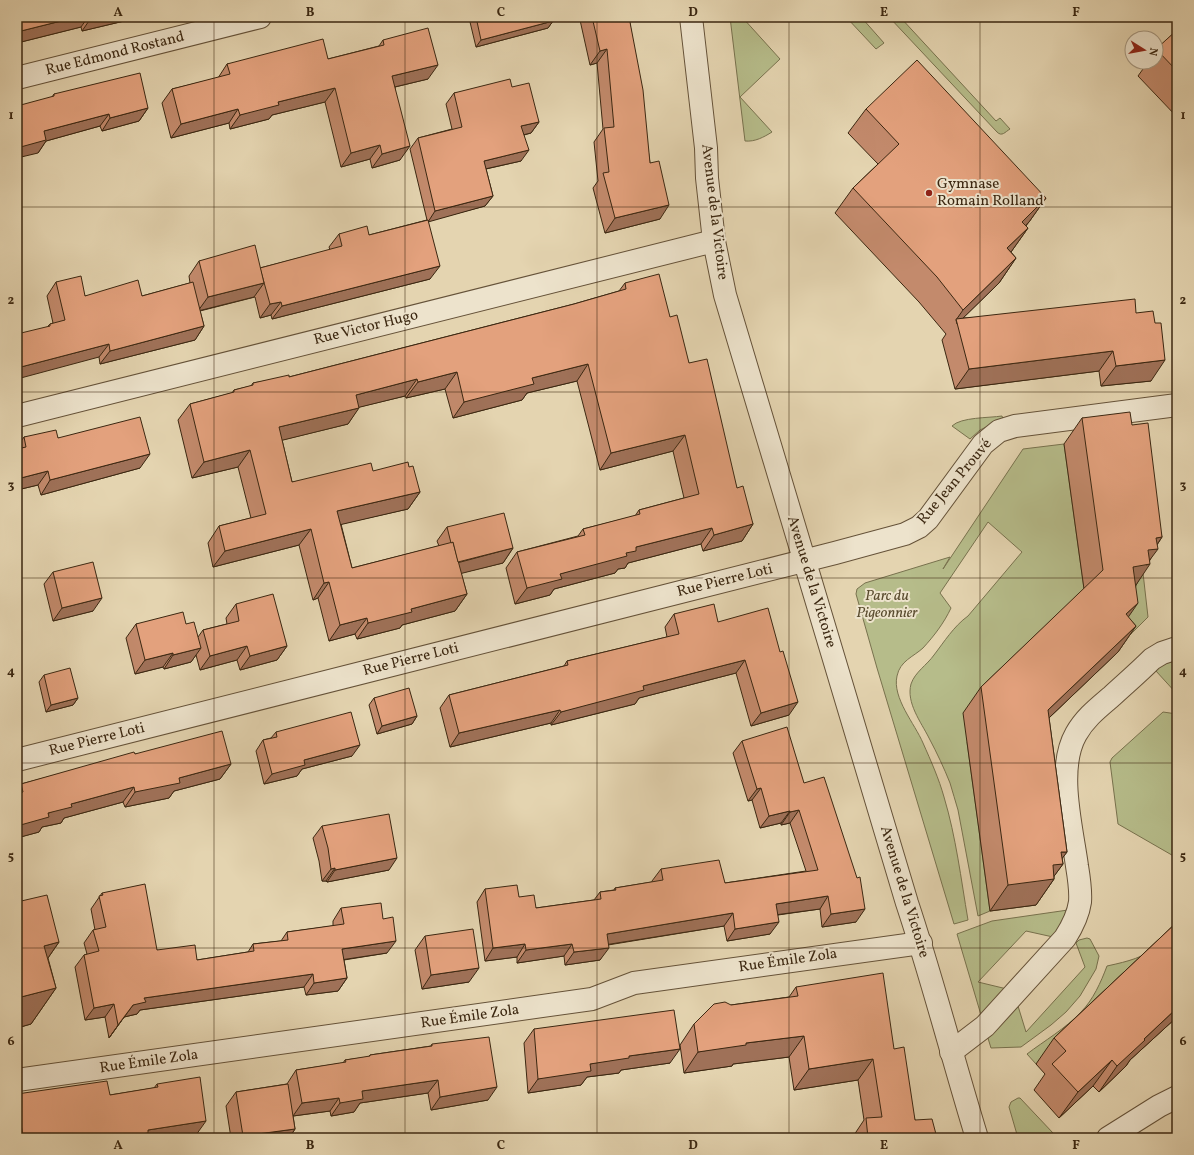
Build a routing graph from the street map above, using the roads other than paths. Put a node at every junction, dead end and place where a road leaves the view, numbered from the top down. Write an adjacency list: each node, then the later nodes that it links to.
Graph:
1 (260, 17): 3 (street, Rue Edmond Rostand)
2 (691, 17): 4 (street, Avenue de la Victoire)
3 (17, 78)
4 (714, 241): 6 (street, Rue Victor Hugo); 7 (street, Avenue de la Victoire)
5 (1177, 405): 7 (street, Rue Jean Prouvé)
6 (17, 416)
7 (805, 560): 9 (street, Rue Pierre Loti); 10 (street, Avenue de la Victoire)
8 (1177, 648): 11 (street)
9 (17, 760)
10 (921, 943): 11 (street, Avenue de la Victoire); 12 (street, Rue Émile Zola)
11 (951, 1052): 14 (street, Avenue de la Victoire)
12 (17, 1080)
13 (1177, 1097): 15 (street)
14 (977, 1138)
15 (1108, 1138)

